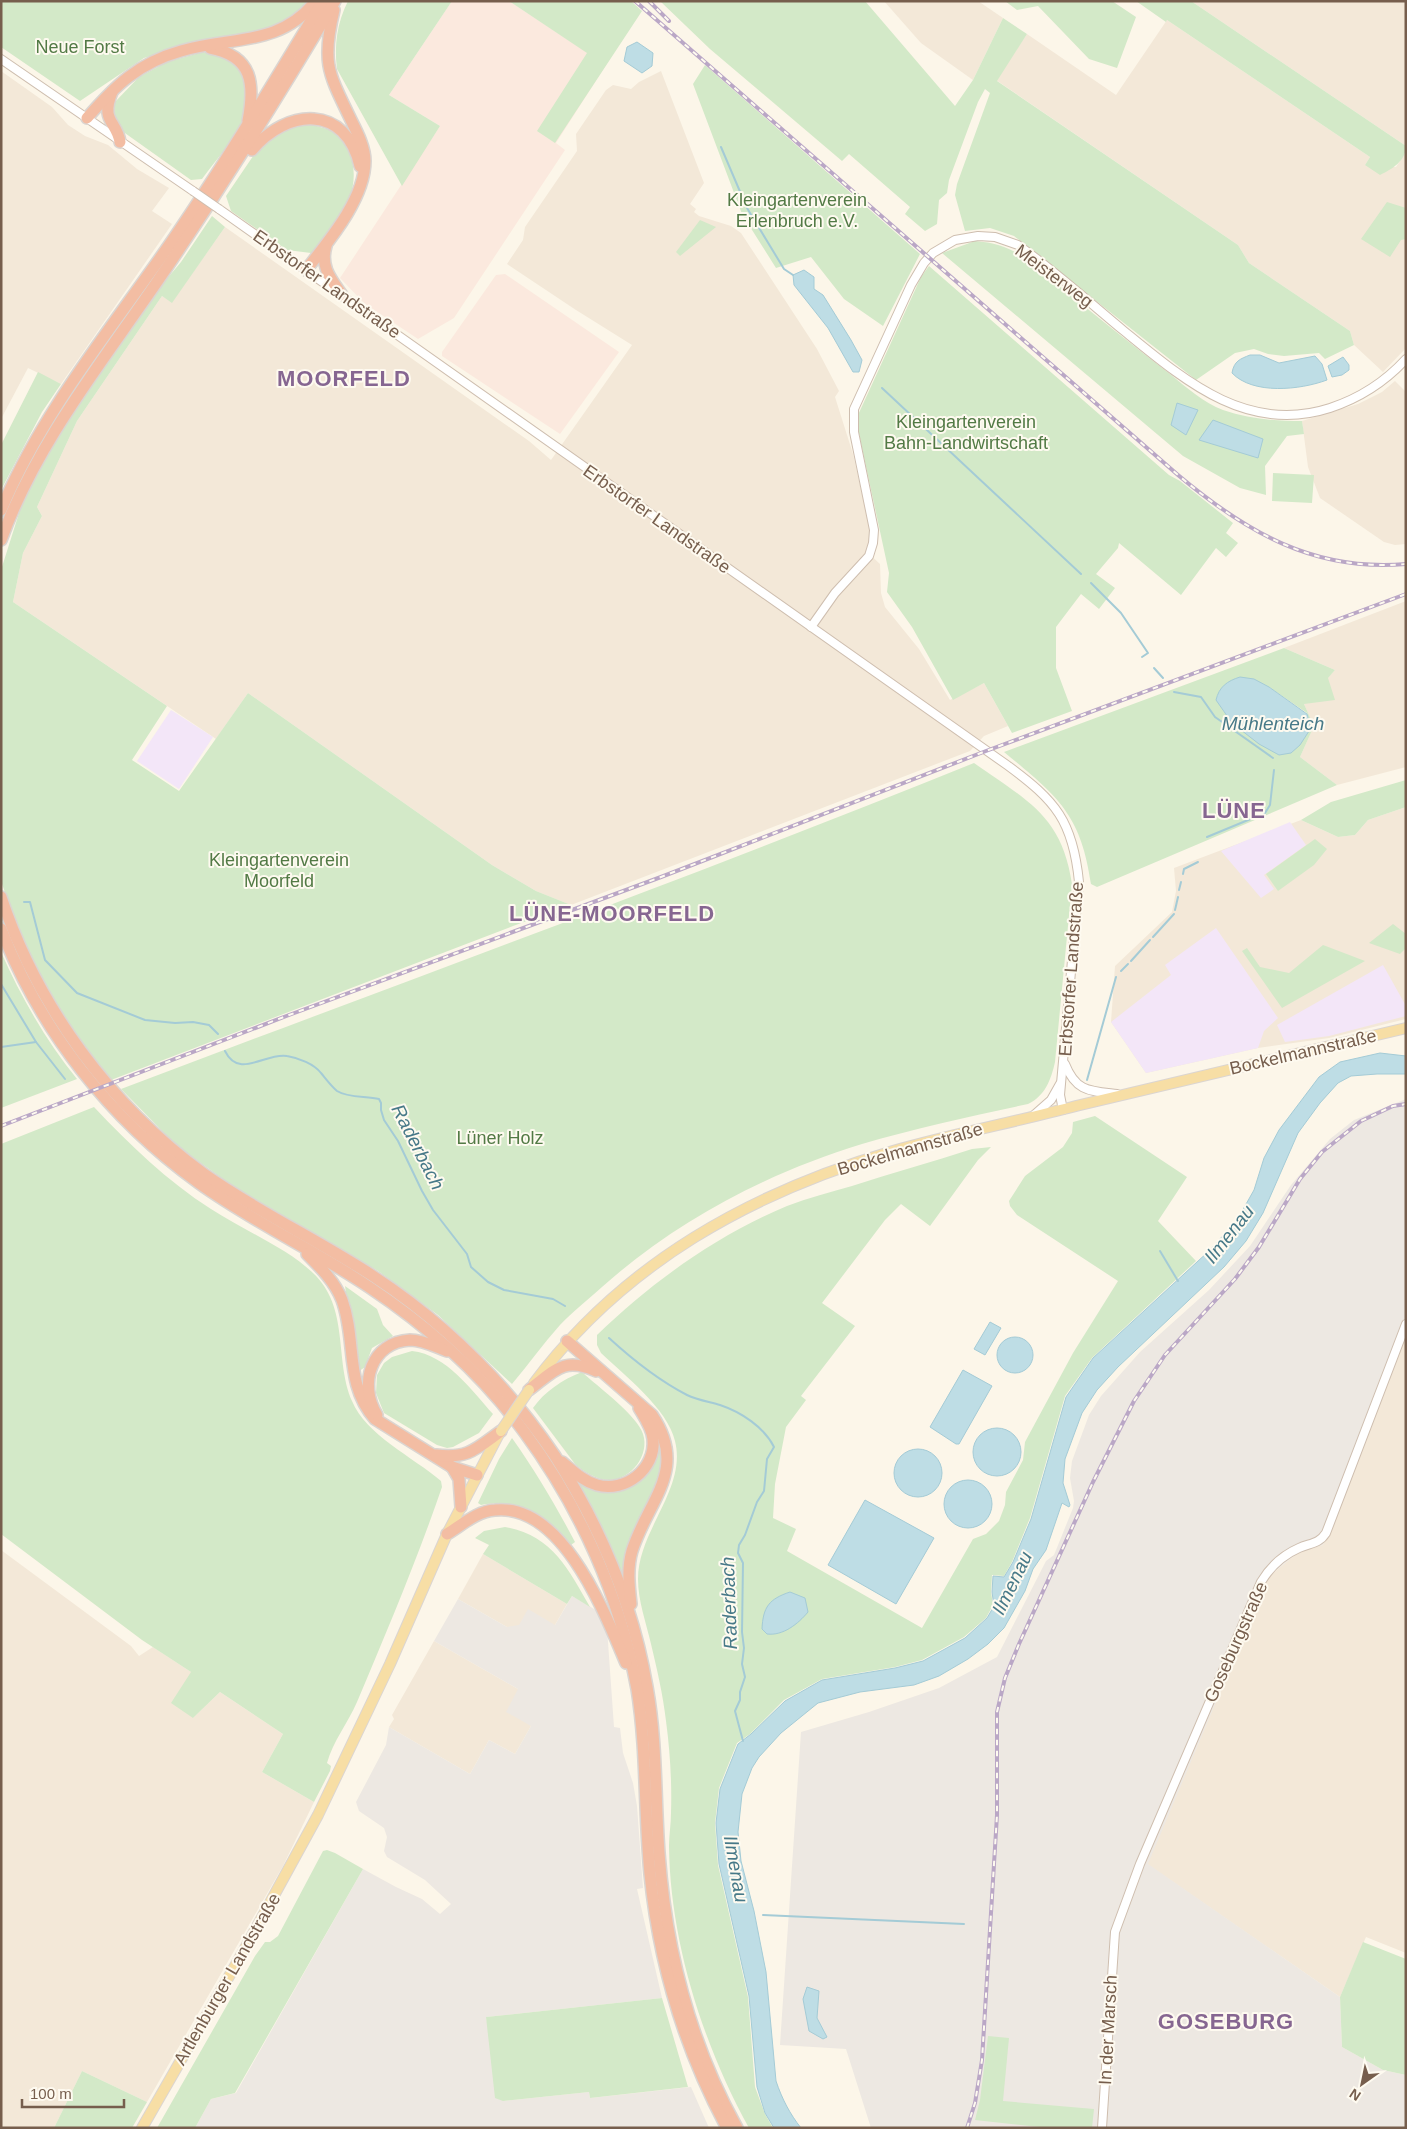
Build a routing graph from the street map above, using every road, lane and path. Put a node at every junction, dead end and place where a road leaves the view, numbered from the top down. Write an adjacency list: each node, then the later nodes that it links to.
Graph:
1 (316, 1): 4 (highway)
2 (323, 1): 8 (highway)
3 (336, 1): 10 (highway); 11 (highway)
4 (201, 46): 6 (highway); 8 (highway)
5 (1, 59): 7 (street, Erbstorfer Landstraße)
6 (114, 88): 7 (highway); 9 (highway)
7 (87, 118): 9 (street, Erbstorfer Landstraße)
8 (248, 126): 16 (highway)
9 (120, 142): 13 (street, Erbstorfer Landstraße, bridge)
10 (234, 168): 11 (highway); 17 (highway)
11 (362, 174): 12 (highway)
12 (327, 242): 13 (highway); 14 (highway)
13 (306, 270): 14 (street, Erbstorfer Landstraße)
14 (342, 295): 18 (street, Erbstorfer Landstraße)
15 (1406, 359): 18 (street, Meisterweg)
16 (1, 510)
17 (1, 540)
18 (811, 627): 22 (street, Erbstorfer Landstraße)
19 (1, 897): 37 (highway)
20 (1, 928): 27 (highway)
21 (1406, 1028): 24 (main road, Bockelmannstraße)
22 (1064, 1062): 23 (street, Erbstorfer Landstraße); 24 (street)
23 (1062, 1080): 25 (street, Erbstorfer Landstraße); 26 (street)
24 (1121, 1095): 25 (main road, Bockelmannstraße)
25 (1063, 1110): 26 (main road, Bockelmannstraße)
26 (1032, 1117): 29 (main road, Bockelmannstraße)
27 (284, 1236): 30 (highway); 34 (highway)
28 (1406, 1324): 44 (street, Goseburgstraße)
29 (567, 1342): 31 (highway); 32 (main road, Bockelmannstraße)
30 (455, 1354): 34 (highway); 43 (highway)
31 (605, 1374): 32 (highway); 33 (highway)
32 (529, 1390): 35 (main road, Bockelmannstraße, bridge)
33 (634, 1400): 37 (highway); 42 (highway)
34 (386, 1426): 36 (highway)
35 (501, 1431): 36 (highway); 39 (main road, Bockelmannstraße)
36 (433, 1455): 38 (highway)
37 (555, 1457): 42 (highway)
38 (452, 1468): 39 (highway); 40 (highway)
39 (477, 1475): 40 (main road, Bockelmannstraße)
40 (461, 1506): 41 (main road, Bockelmannstraße)
41 (447, 1534): 43 (highway); 45 (main road, Artlenburger Landstraße)
42 (632, 1624): 47 (highway)
43 (636, 1689): 46 (highway)
44 (1115, 1932): 48 (street, In der Marsch)
45 (142, 2128)
46 (727, 2128)
47 (737, 2128)
48 (1102, 2128)

